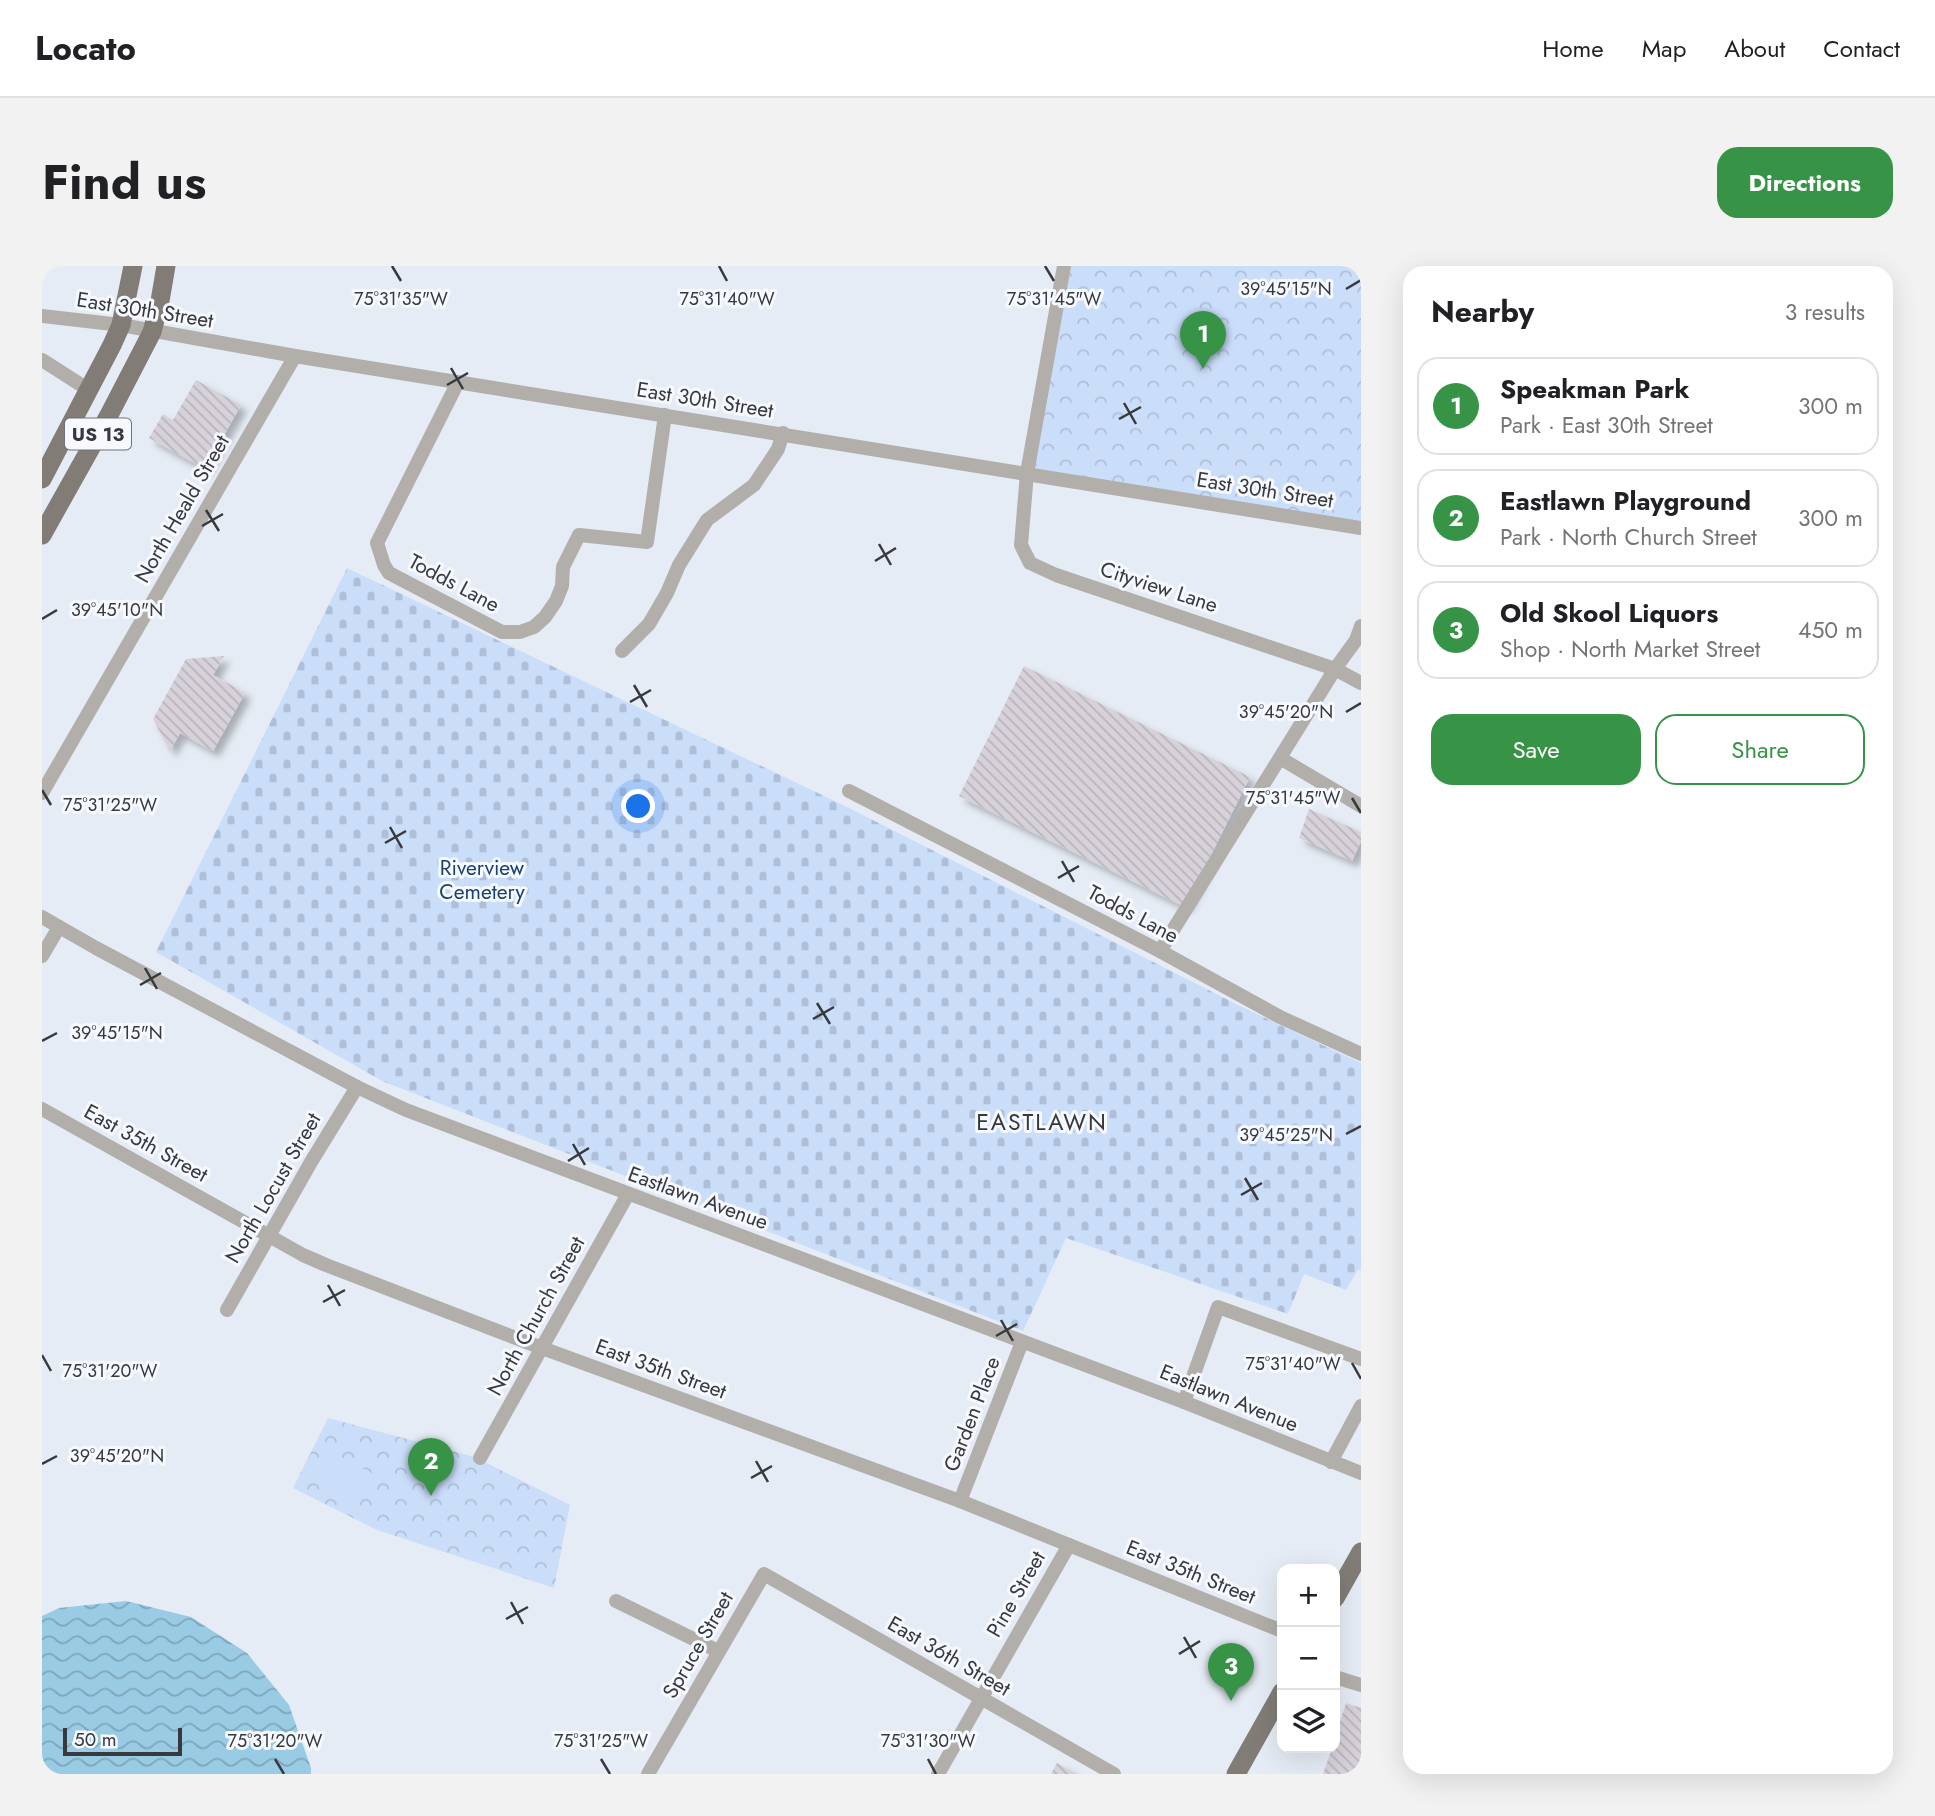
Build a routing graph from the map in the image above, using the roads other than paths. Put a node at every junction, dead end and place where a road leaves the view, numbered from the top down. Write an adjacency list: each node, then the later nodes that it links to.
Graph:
1 (133, 266): 5 (main road, US 13)
2 (166, 266): 6 (main road, US 13)
3 (1064, 266): 13 (street)
4 (42, 316): 5 (street, East 30th Street)
5 (121, 325): 6 (street, East 30th Street); 10 (main road, US 13)
6 (152, 332): 7 (street, East 30th Street); 16 (main road, US 13)
7 (295, 356): 9 (street, East 30th Street); 23 (street, North Heald Street)
8 (42, 360): 10 (street)
9 (458, 382): 11 (street, East 30th Street); 11 (street, Todds Lane)
10 (89, 390): 14 (main road, US 13)
11 (664, 415): 12 (street, East 30th Street)
12 (783, 433): 13 (street, East 30th Street); 18 (street)
13 (1027, 473): 15 (street, East 30th Street); 19 (street, Cityview Lane)
14 (42, 479)
15 (1361, 528)
16 (42, 535)
17 (1361, 626): 19 (street)
18 (622, 650)
19 (1335, 669): 20 (street, Cityview Lane); 21 (street)
20 (1361, 683)
21 (1280, 758): 24 (street); 27 (street)
22 (849, 791): 27 (street, Todds Lane)
23 (42, 793)
24 (1361, 806)
25 (42, 917): 26 (street, Eastlawn Avenue)
26 (59, 927): 28 (street); 30 (street, Eastlawn Avenue)
27 (1160, 951): 29 (street, Todds Lane)
28 (42, 956)
29 (1361, 1054)
30 (357, 1087): 32 (street, Eastlawn Avenue); 33 (street, North Locust Street)
31 (42, 1109): 33 (street, East 35th Street)
32 (628, 1194): 35 (street, Eastlawn Avenue); 36 (street, North Church Street)
33 (270, 1236): 34 (street, North Locust Street); 36 (street, East 35th Street)
34 (227, 1310)
35 (1023, 1342): 38 (street, Eastlawn Avenue); 43 (street, Garden Place)
36 (542, 1348): 40 (street, North Church Street); 43 (street, East 35th Street)
37 (1361, 1359): 38 (street)
38 (1184, 1402): 41 (street, Eastlawn Avenue)
39 (1361, 1406): 41 (street)
40 (480, 1458)
41 (1331, 1462): 42 (street, Eastlawn Avenue)
42 (1361, 1473)
43 (960, 1501): 44 (street, East 35th Street)
44 (1069, 1545): 49 (street, East 35th Street); 53 (street, Pine Street)
45 (1361, 1552): 47 (main road)
46 (764, 1574): 50 (street, Spruce Street); 53 (street, East 36th Street)
47 (1340, 1589)
48 (617, 1601): 50 (street)
49 (1277, 1629)
50 (718, 1651): 55 (street, Spruce Street)
51 (1340, 1679): 52 (street)
52 (1361, 1685)
53 (979, 1698): 56 (street, Pine Street); 57 (street, East 36th Street)
54 (1277, 1701): 58 (main road)
55 (648, 1774)
56 (938, 1774)
57 (1114, 1774)
58 (1236, 1774)

